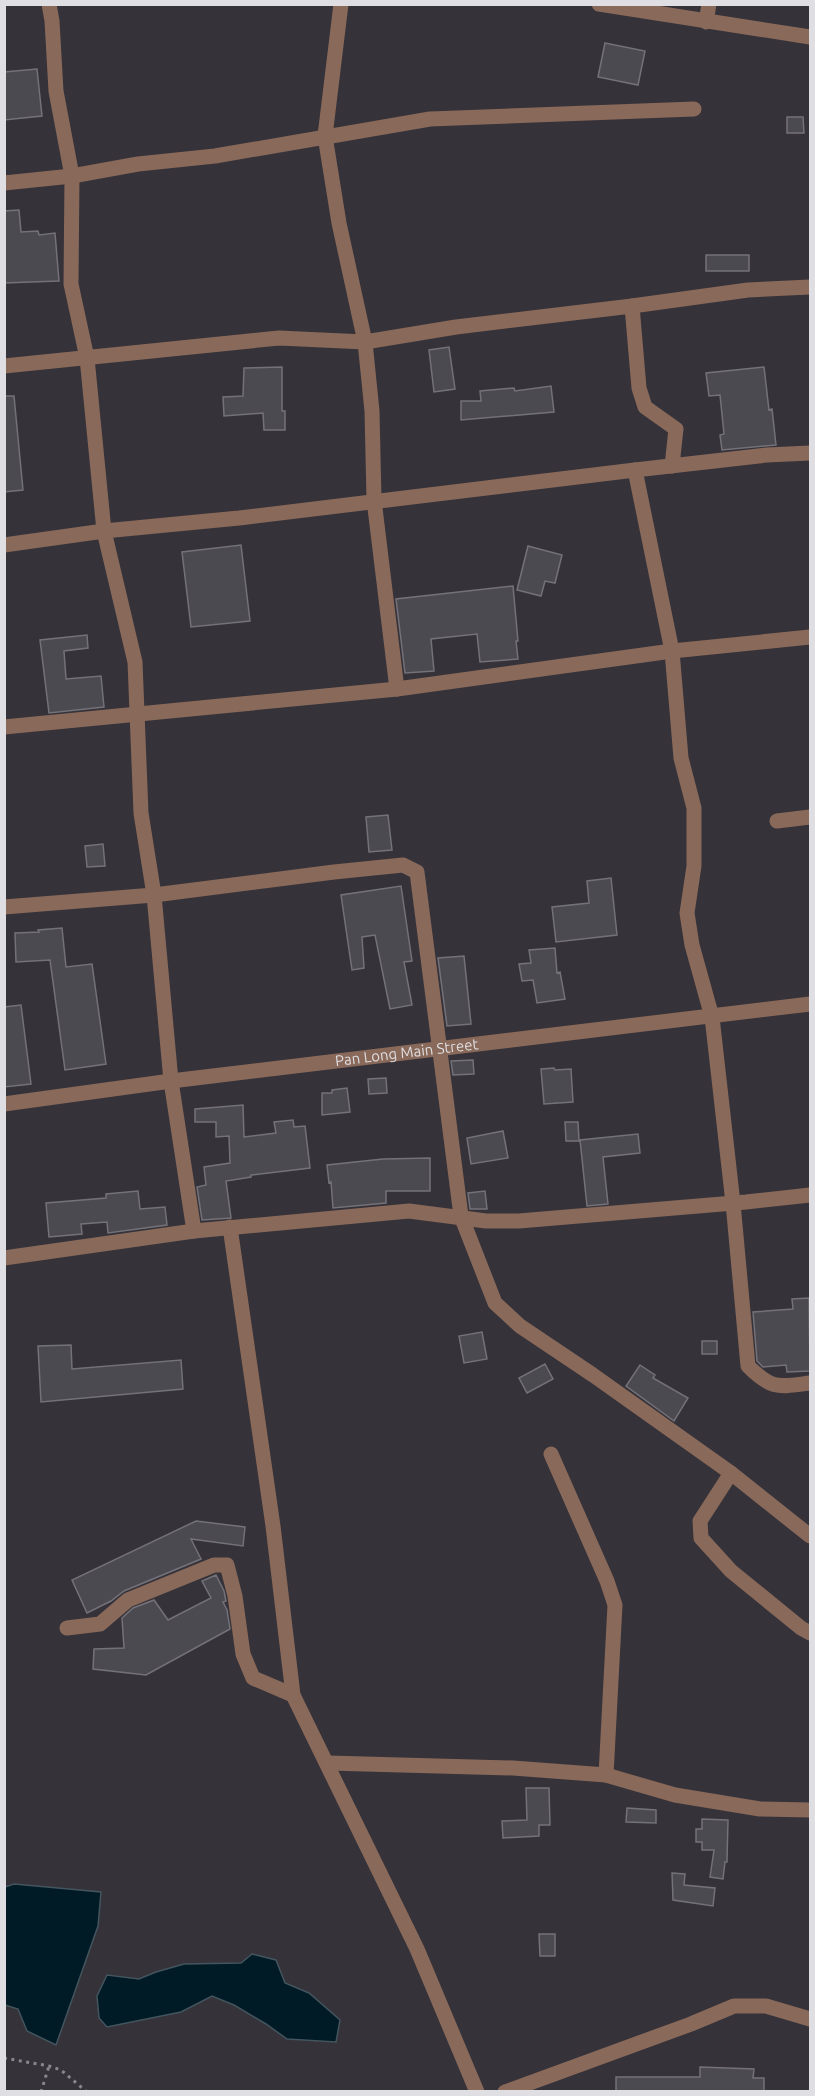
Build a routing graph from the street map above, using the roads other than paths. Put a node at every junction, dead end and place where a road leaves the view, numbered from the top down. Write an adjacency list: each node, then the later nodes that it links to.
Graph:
1 (49, 4): 9 (street)
2 (341, 4): 8 (street)
3 (599, 4): 5 (street)
4 (709, 4): 5 (street)
5 (706, 22): 6 (street)
6 (810, 37)
7 (694, 109): 8 (street)
8 (325, 136): 9 (street); 13 (street)
9 (72, 176): 10 (street); 14 (street)
10 (4, 183)
11 (810, 287): 12 (street)
12 (632, 306): 13 (street); 17 (street)
13 (365, 342): 14 (street); 19 (street)
14 (87, 358): 15 (street); 20 (street)
15 (4, 366)
16 (810, 453): 17 (street)
17 (672, 466): 18 (street)
18 (635, 470): 19 (street); 23 (street)
19 (374, 500): 20 (street); 24 (street)
20 (104, 531): 21 (street); 25 (street)
21 (4, 545)
22 (810, 637): 23 (street)
23 (672, 651): 24 (street); 32 (street)
24 (397, 689): 25 (street)
25 (137, 716): 26 (street); 29 (street)
26 (4, 727)
27 (810, 817): 28 (street)
28 (777, 821)
29 (154, 895): 30 (street); 33 (street); 34 (street)
30 (4, 907)
31 (810, 1004): 32 (street, Pan Long Main Street)
32 (712, 1017): 33 (street, Pan Long Main Street); 37 (street)
33 (440, 1049): 34 (street, Pan Long Main Street); 38 (street)
34 (171, 1081): 35 (street, Pan Long Main Street); 40 (street)
35 (4, 1104)
36 (810, 1195): 37 (street)
37 (733, 1203): 38 (street); 42 (street)
38 (461, 1216): 39 (street); 44 (street)
39 (230, 1227): 40 (street); 48 (street)
40 (194, 1231): 41 (street)
41 (4, 1258)
42 (810, 1383)
43 (551, 1454): 50 (street)
44 (731, 1473): 45 (street); 47 (street)
45 (810, 1536)
46 (67, 1628): 48 (street)
47 (810, 1633)
48 (293, 1695): 49 (street)
49 (328, 1763): 50 (street); 53 (street)
50 (606, 1776): 51 (street)
51 (810, 1810)
52 (810, 2019): 54 (street)
53 (477, 2091)
54 (505, 2091)

